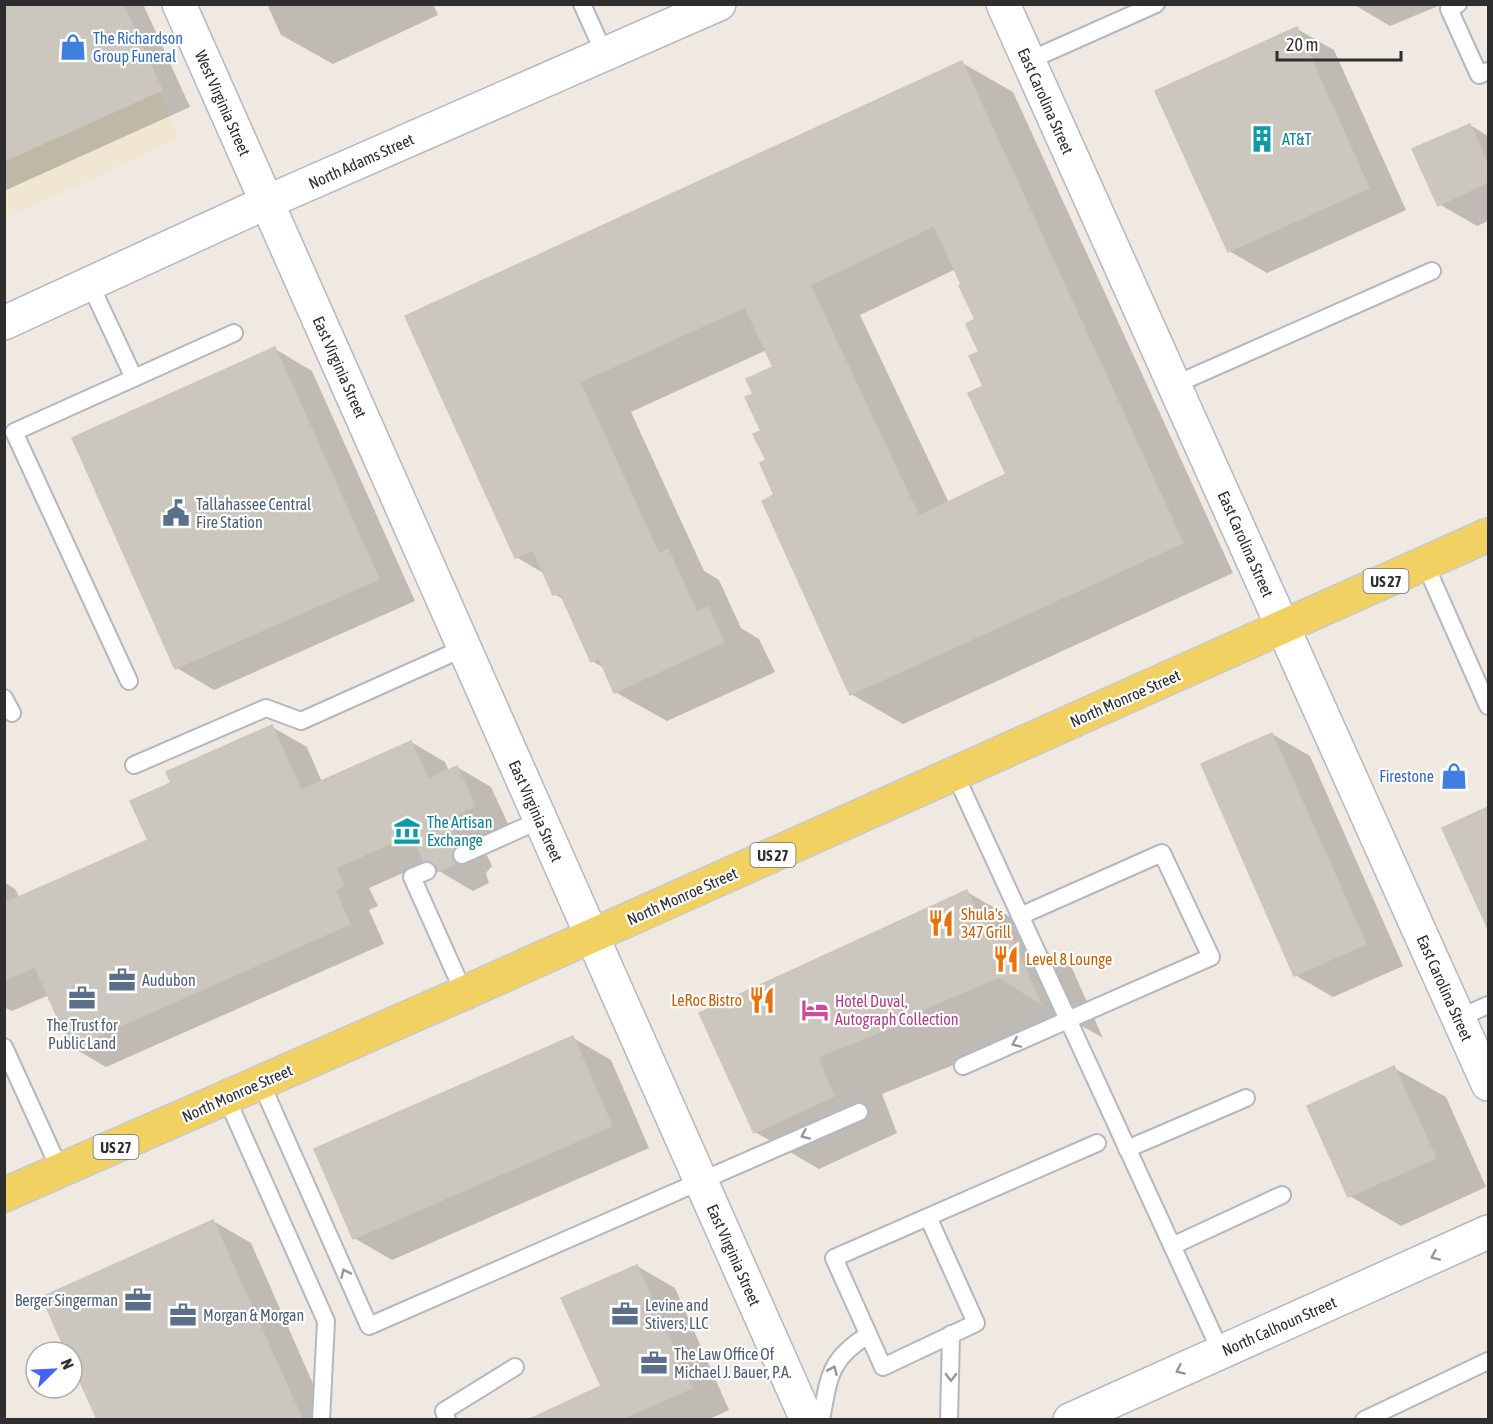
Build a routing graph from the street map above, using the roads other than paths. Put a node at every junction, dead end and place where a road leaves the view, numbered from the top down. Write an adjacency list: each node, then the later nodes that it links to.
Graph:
1 (179, 4): 10 (street, West Virginia Street)
2 (582, 4): 7 (lane)
3 (719, 4): 7 (street, North Adams Street)
4 (1003, 4): 8 (street, East Carolina Street)
5 (1156, 4): 8 (lane)
6 (1458, 4): 9 (lane)
7 (605, 55): 10 (street, North Adams Street)
8 (1028, 61): 16 (street, East Carolina Street)
9 (1488, 71)
10 (267, 202): 12 (street, North Adams Street); 20 (street, East Virginia Street)
11 (1432, 271): 16 (lane)
12 (90, 284): 13 (street, North Adams Street); 15 (lane)
13 (4, 323)
14 (234, 333): 15 (lane)
15 (134, 378): 21 (lane)
16 (1174, 385): 19 (street, East Carolina Street)
17 (1488, 535): 18 (main road, North Monroe Street / US 27)
18 (1425, 564): 19 (main road, North Monroe Street / US 27); 22 (lane)
19 (1283, 628): 24 (main road, North Monroe Street / US 27); 32 (street, East Carolina Street)
20 (464, 648): 23 (lane); 25 (street, East Virginia Street)
21 (129, 681)
22 (1488, 706)
23 (134, 765)
24 (955, 774): 28 (lane); 29 (main road, North Monroe Street / US 27)
25 (540, 820): 26 (lane); 29 (street, East Virginia Street)
26 (462, 855)
27 (427, 871): 30 (lane)
28 (1020, 916): 33 (lane); 33 (lane)
29 (592, 936): 30 (main road, North Monroe Street / US 27); 44 (street, East Virginia Street)
30 (464, 993): 36 (main road, North Monroe Street / US 27)
31 (1488, 1005): 32 (lane)
32 (1459, 1018): 37 (street, East Carolina Street)
33 (1068, 1021): 35 (lane, one-way to 35); 42 (lane)
34 (4, 1047): 43 (lane)
35 (963, 1066)
36 (261, 1083): 38 (main road, North Monroe Street / US 27); 44 (lane, one-way to 36)
37 (1488, 1084)
38 (226, 1097): 43 (main road, North Monroe Street / US 27); 56 (lane)
39 (1246, 1098): 42 (lane)
40 (859, 1112): 44 (lane, one-way to 44)
41 (1097, 1143): 47 (lane)
42 (1127, 1149): 49 (lane)
43 (61, 1172): 45 (main road, North Monroe Street / US 27)
44 (701, 1181): 55 (street, East Virginia Street)
45 (4, 1195)
46 (1282, 1195): 49 (lane)
47 (928, 1217): 50 (lane); 51 (lane)
48 (1488, 1232): 52 (street, North Calhoun Street, one-way to 52)
49 (1172, 1246): 52 (lane)
50 (951, 1334): 51 (lane); 58 (lane, one-way to 58)
51 (868, 1335): 55 (lane, one-way to 51)
52 (1221, 1352): 59 (street, North Calhoun Street, one-way to 59)
53 (1488, 1361): 60 (lane)
54 (514, 1367): 57 (lane)
55 (805, 1418)
56 (321, 1419)
57 (447, 1419)
58 (949, 1419)
59 (1070, 1419)
60 (1364, 1419)

